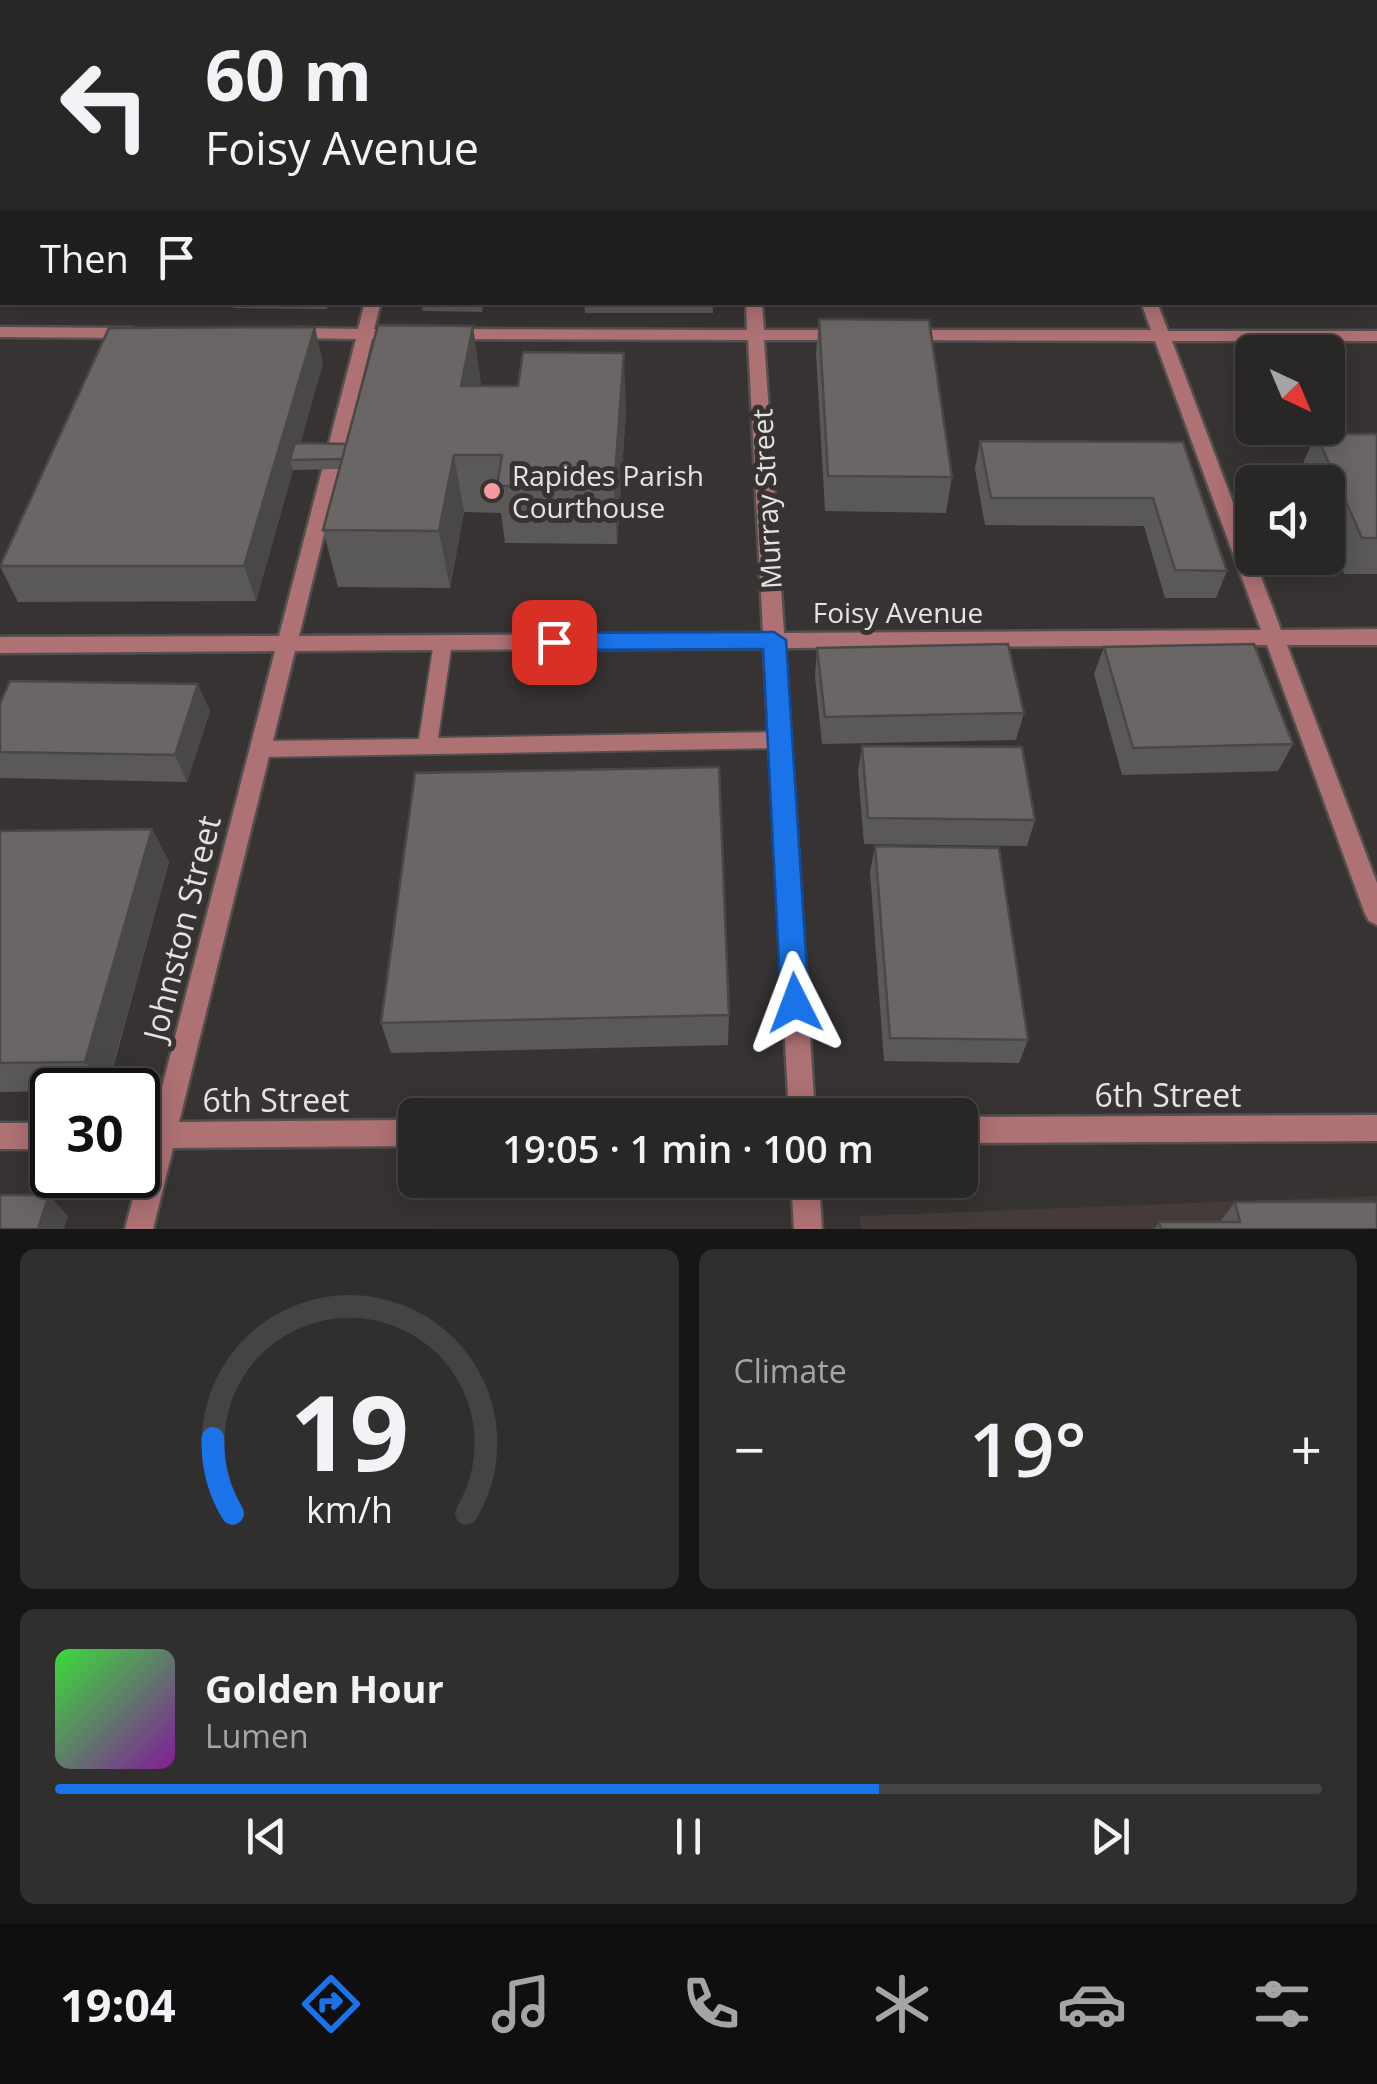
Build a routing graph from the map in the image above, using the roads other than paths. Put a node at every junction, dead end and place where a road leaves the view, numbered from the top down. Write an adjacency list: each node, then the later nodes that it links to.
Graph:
1 (372, 305): 7 (street)
2 (754, 305): 8 (street, Murray Street)
3 (1150, 305): 11 (street)
4 (0, 332): 5 (street)
5 (154, 333)
6 (270, 333): 7 (street)
7 (367, 334): 8 (street); 17 (street, Johnston Street)
8 (756, 334): 9 (street); 15 (street, Murray Street)
9 (872, 335)
10 (891, 335): 11 (street)
11 (1161, 336): 12 (street); 13 (street)
12 (1377, 336)
13 (1274, 637): 14 (street, Foisy Avenue); 15 (street, Foisy Avenue); 22 (street)
14 (1377, 637)
15 (774, 640): 16 (street, Foisy Avenue); 19 (street, Murray Street)
16 (443, 642): 17 (street, Foisy Avenue); 20 (lane)
17 (286, 644): 18 (street, Foisy Avenue); 21 (street, Johnston Street)
18 (0, 645)
19 (780, 740): 20 (lane); 23 (street, Murray Street)
20 (426, 746): 21 (lane)
21 (260, 749): 24 (street, Johnston Street)
22 (1377, 914)
23 (801, 1098)
24 (160, 1100)
25 (1377, 1128): 26 (street, 6th Street)
26 (978, 1130)
27 (398, 1134): 28 (street, 6th Street)
28 (160, 1135)
29 (0, 1136): 30 (street)
30 (30, 1136)
31 (143, 1198): 33 (street, Johnston Street)
32 (806, 1198): 34 (street)
33 (139, 1229)
34 (808, 1229)

